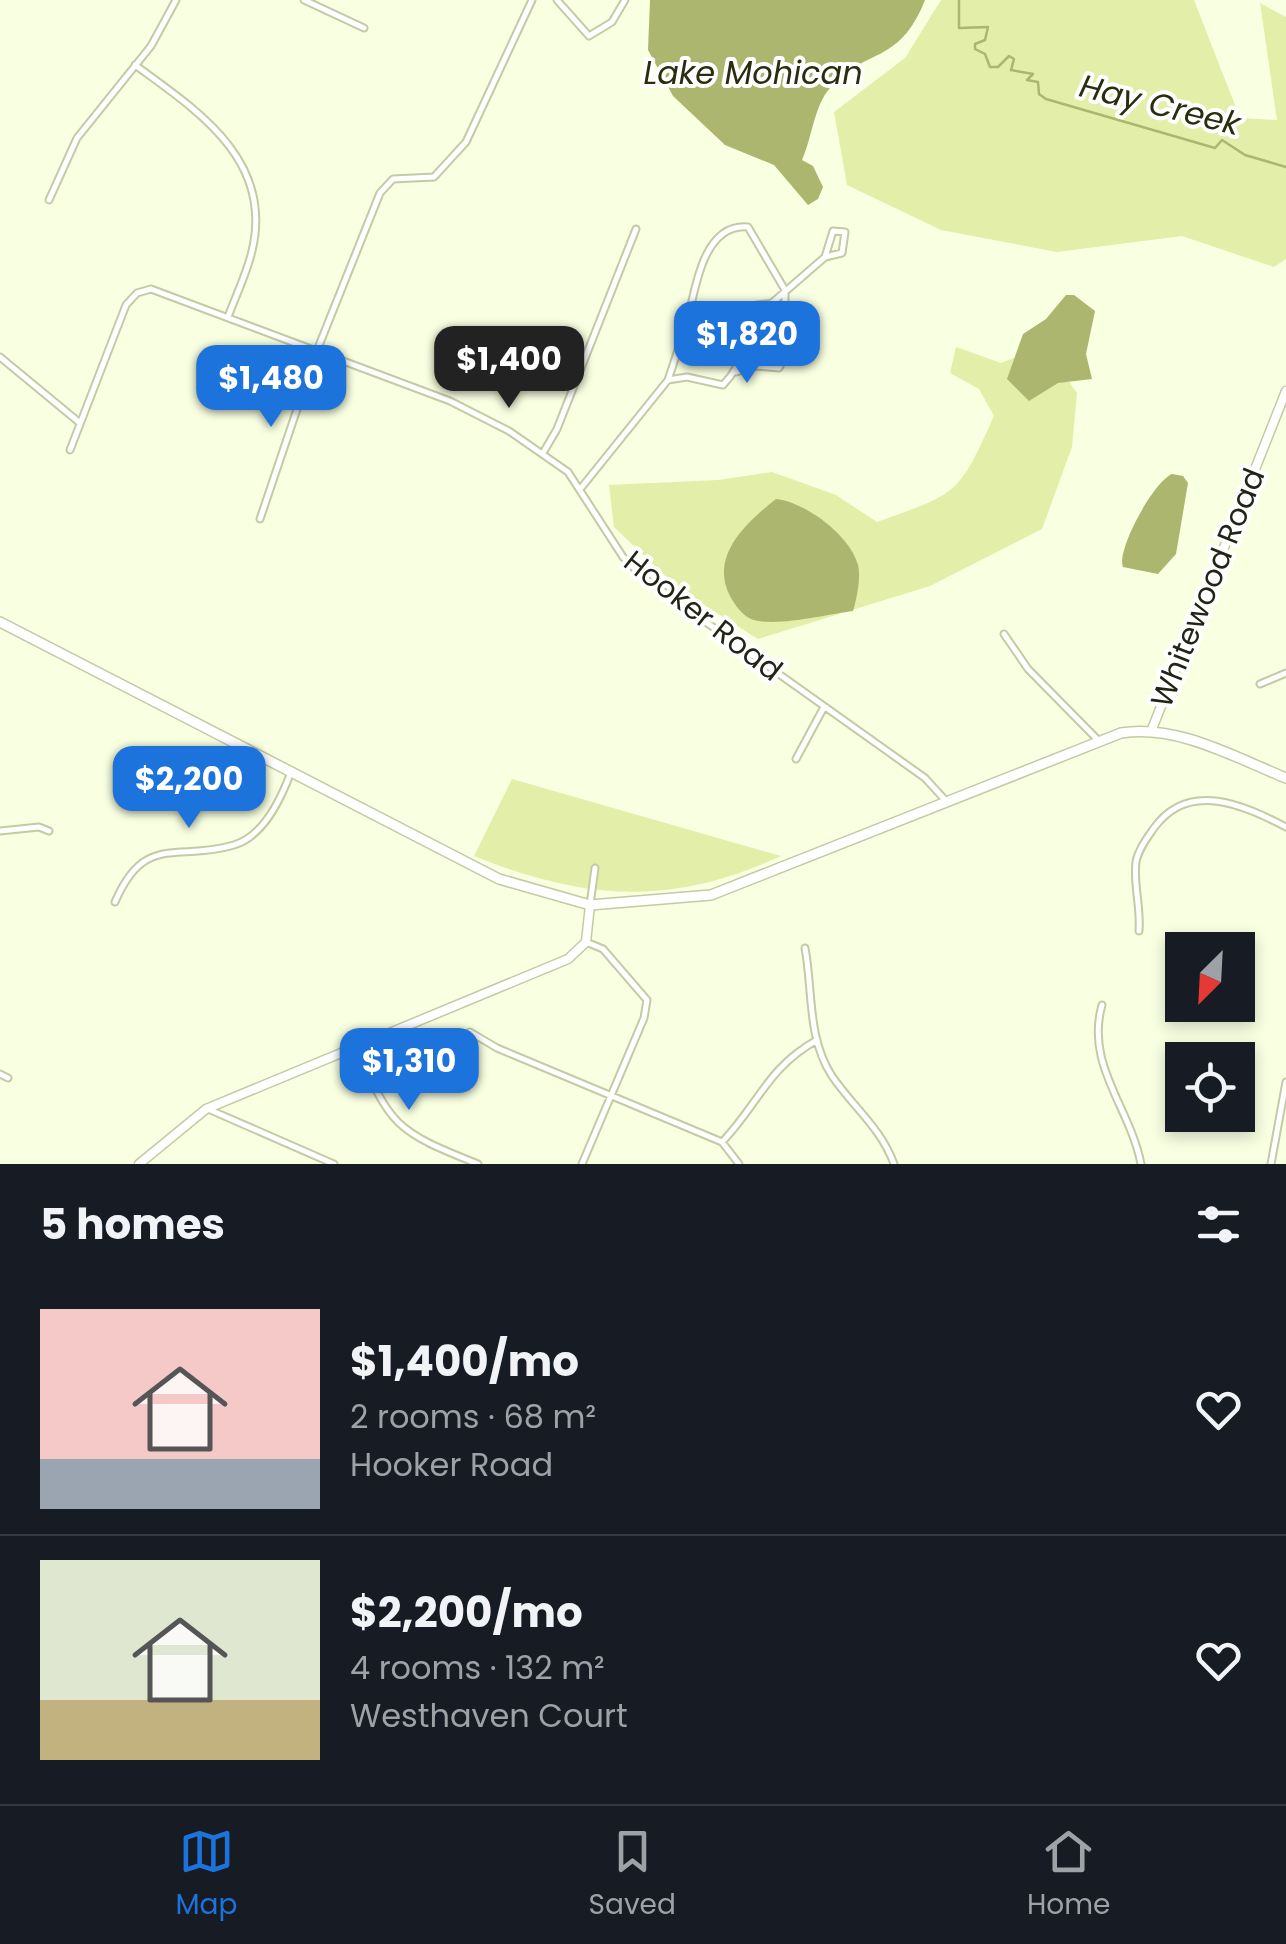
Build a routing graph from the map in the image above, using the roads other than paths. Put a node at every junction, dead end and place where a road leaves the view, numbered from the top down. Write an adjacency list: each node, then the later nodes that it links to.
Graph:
1 (176, 0): 7 (street)
2 (304, 0): 6 (street)
3 (532, 0): 15 (street)
4 (557, 0): 5 (street)
5 (624, 0)
6 (364, 28)
7 (135, 66): 8 (street); 13 (street)
8 (49, 200)
9 (636, 229): 22 (street)
10 (825, 258): 10 (street); 11 (street)
11 (785, 290): 12 (street); 14 (street); 17 (street)
12 (772, 303): 14 (street); 17 (street)
13 (228, 317): 15 (street, Hooker Road); 20 (street, Hooker Road)
14 (688, 320): 18 (street)
15 (316, 353): 22 (street, Hooker Road); 24 (street)
16 (0, 357): 20 (street)
17 (736, 372): 18 (street)
18 (668, 380): 23 (street)
19 (1286, 392): 30 (main road, Whitewood Road)
20 (80, 424): 21 (street, Hooker Road)
21 (70, 450)
22 (542, 453): 23 (street, Hooker Road)
23 (580, 488): 29 (street, Hooker Road)
24 (260, 518)
25 (1, 626): 33 (main road)
26 (1004, 634): 31 (street)
27 (1286, 674): 28 (street)
28 (1260, 684)
29 (824, 708): 32 (street); 35 (street, Hooker Road)
30 (1152, 729): 31 (main road); 34 (main road)
31 (1097, 739): 35 (main road)
32 (796, 758)
33 (291, 772): 40 (street); 41 (main road)
34 (1286, 778)
35 (946, 801): 41 (main road)
36 (1286, 828): 42 (street)
37 (48, 831): 38 (street)
38 (0, 832)
39 (595, 868): 41 (street)
40 (115, 902)
41 (590, 905): 43 (main road)
42 (1138, 931)
43 (586, 942): 48 (main road); 52 (street)
44 (805, 948): 47 (street)
45 (1102, 1004): 63 (street)
46 (470, 1032): 52 (street)
47 (817, 1040): 54 (street); 62 (street)
48 (356, 1045): 53 (main road); 59 (street)
49 (0, 1074): 50 (street)
50 (8, 1078)
51 (1286, 1082): 64 (street)
52 (612, 1096): 54 (street); 60 (street)
53 (206, 1108): 55 (street); 56 (main road)
54 (722, 1142): 61 (street)
55 (320, 1158): 57 (street); 58 (street)
56 (139, 1164)
57 (314, 1164)
58 (334, 1164)
59 (478, 1164)
60 (582, 1164)
61 (739, 1164)
62 (894, 1164)
63 (1140, 1164)
64 (1271, 1164)

